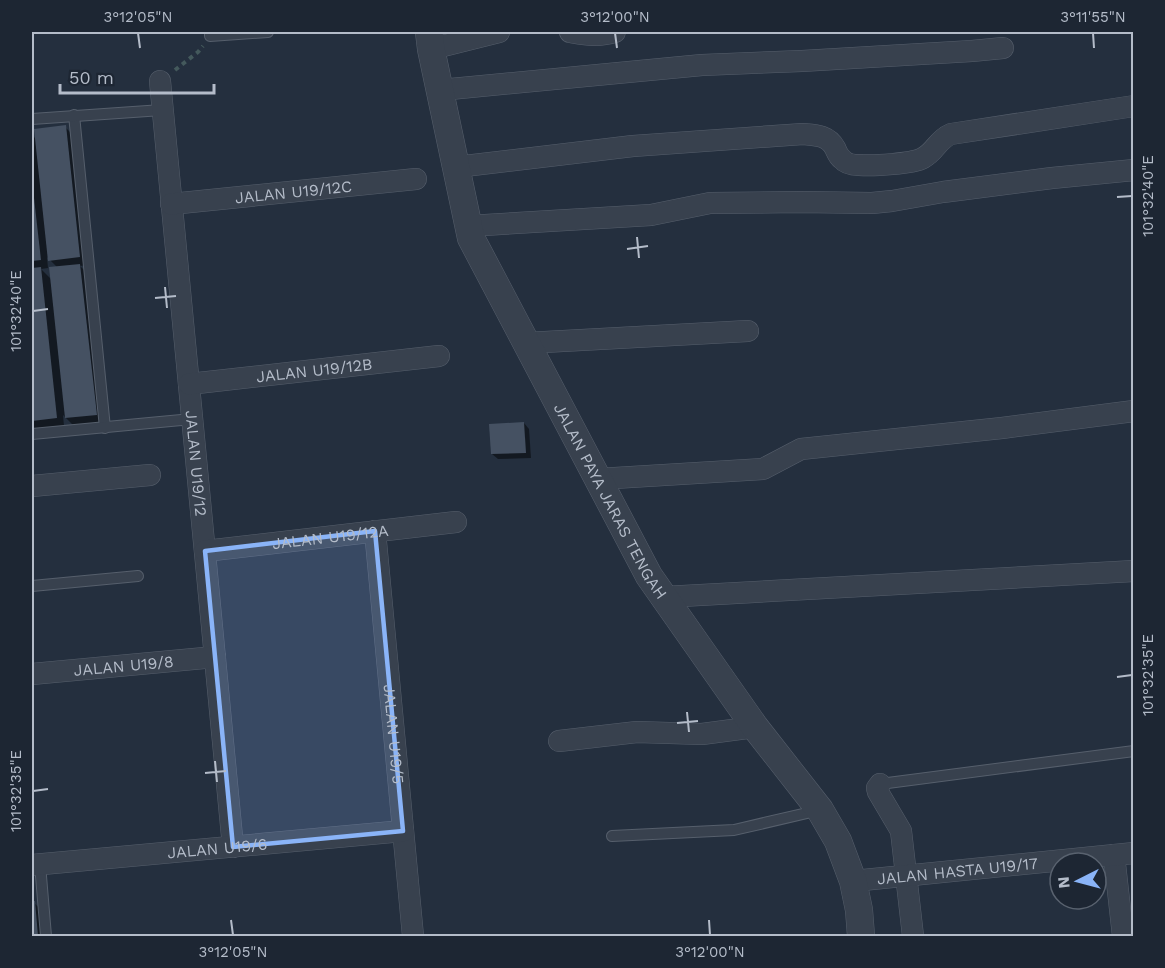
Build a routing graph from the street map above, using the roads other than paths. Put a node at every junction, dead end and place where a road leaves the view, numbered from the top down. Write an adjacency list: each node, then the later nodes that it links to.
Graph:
1 (268, 32): 5 (lane)
2 (499, 32): 6 (street)
3 (570, 32): 4 (street)
4 (615, 32)
5 (210, 34)
6 (430, 40): 9 (street, JALAN PAYA JARAS TENGAH)
7 (1003, 48): 9 (street)
8 (160, 81): 11 (street, JALAN U19/12)
9 (440, 90): 14 (street, JALAN PAYA JARAS TENGAH)
10 (1134, 106): 14 (street)
11 (162, 110): 12 (lane); 17 (street, JALAN U19/12)
12 (74, 115): 13 (lane); 25 (lane)
13 (32, 119)
14 (456, 167): 18 (street, JALAN PAYA JARAS TENGAH)
15 (1134, 170): 18 (street)
16 (416, 179): 17 (street, JALAN U19/12C)
17 (171, 204): 22 (street, JALAN U19/12)
18 (468, 226): 20 (street, JALAN PAYA JARAS TENGAH)
19 (748, 331): 20 (street)
20 (526, 343): 28 (street, JALAN PAYA JARAS TENGAH)
21 (439, 356): 22 (street, JALAN U19/12B)
22 (189, 384): 24 (street, JALAN U19/12)
23 (1134, 411): 28 (street)
24 (192, 419): 25 (lane); 32 (street, JALAN U19/12)
25 (105, 428): 26 (lane)
26 (32, 434)
27 (150, 475): 29 (street)
28 (598, 478): 36 (street, JALAN PAYA JARAS TENGAH)
29 (32, 486)
30 (456, 522): 31 (street, JALAN U19/12A)
31 (375, 531): 32 (street, JALAN U19/12A); 44 (street, JALAN U19/5)
32 (205, 551): 37 (street, JALAN U19/12)
33 (1134, 571): 36 (street)
34 (138, 576): 35 (lane)
35 (32, 586)
36 (664, 597): 39 (street, JALAN PAYA JARAS TENGAH)
37 (215, 657): 38 (street, JALAN U19/8); 46 (street, JALAN U19/12)
38 (32, 675)
39 (755, 727): 40 (street); 43 (street, JALAN PAYA JARAS TENGAH)
40 (559, 741)
41 (1134, 751): 42 (lane)
42 (880, 784): 49 (street)
43 (820, 810): 45 (lane); 50 (street, JALAN PAYA JARAS TENGAH)
44 (403, 831): 46 (street, JALAN U19/6); 52 (street, JALAN U19/5)
45 (612, 836)
46 (233, 847): 48 (street, JALAN U19/6)
47 (1124, 854): 49 (street, JALAN HASTA U19/17); 55 (street)
48 (36, 864): 51 (lane)
49 (907, 876): 50 (street, JALAN HASTA U19/17); 54 (street)
50 (853, 881): 53 (street, JALAN PAYA JARAS TENGAH)
51 (46, 936)
52 (413, 936)
53 (861, 936)
54 (913, 936)
55 (1123, 936)

